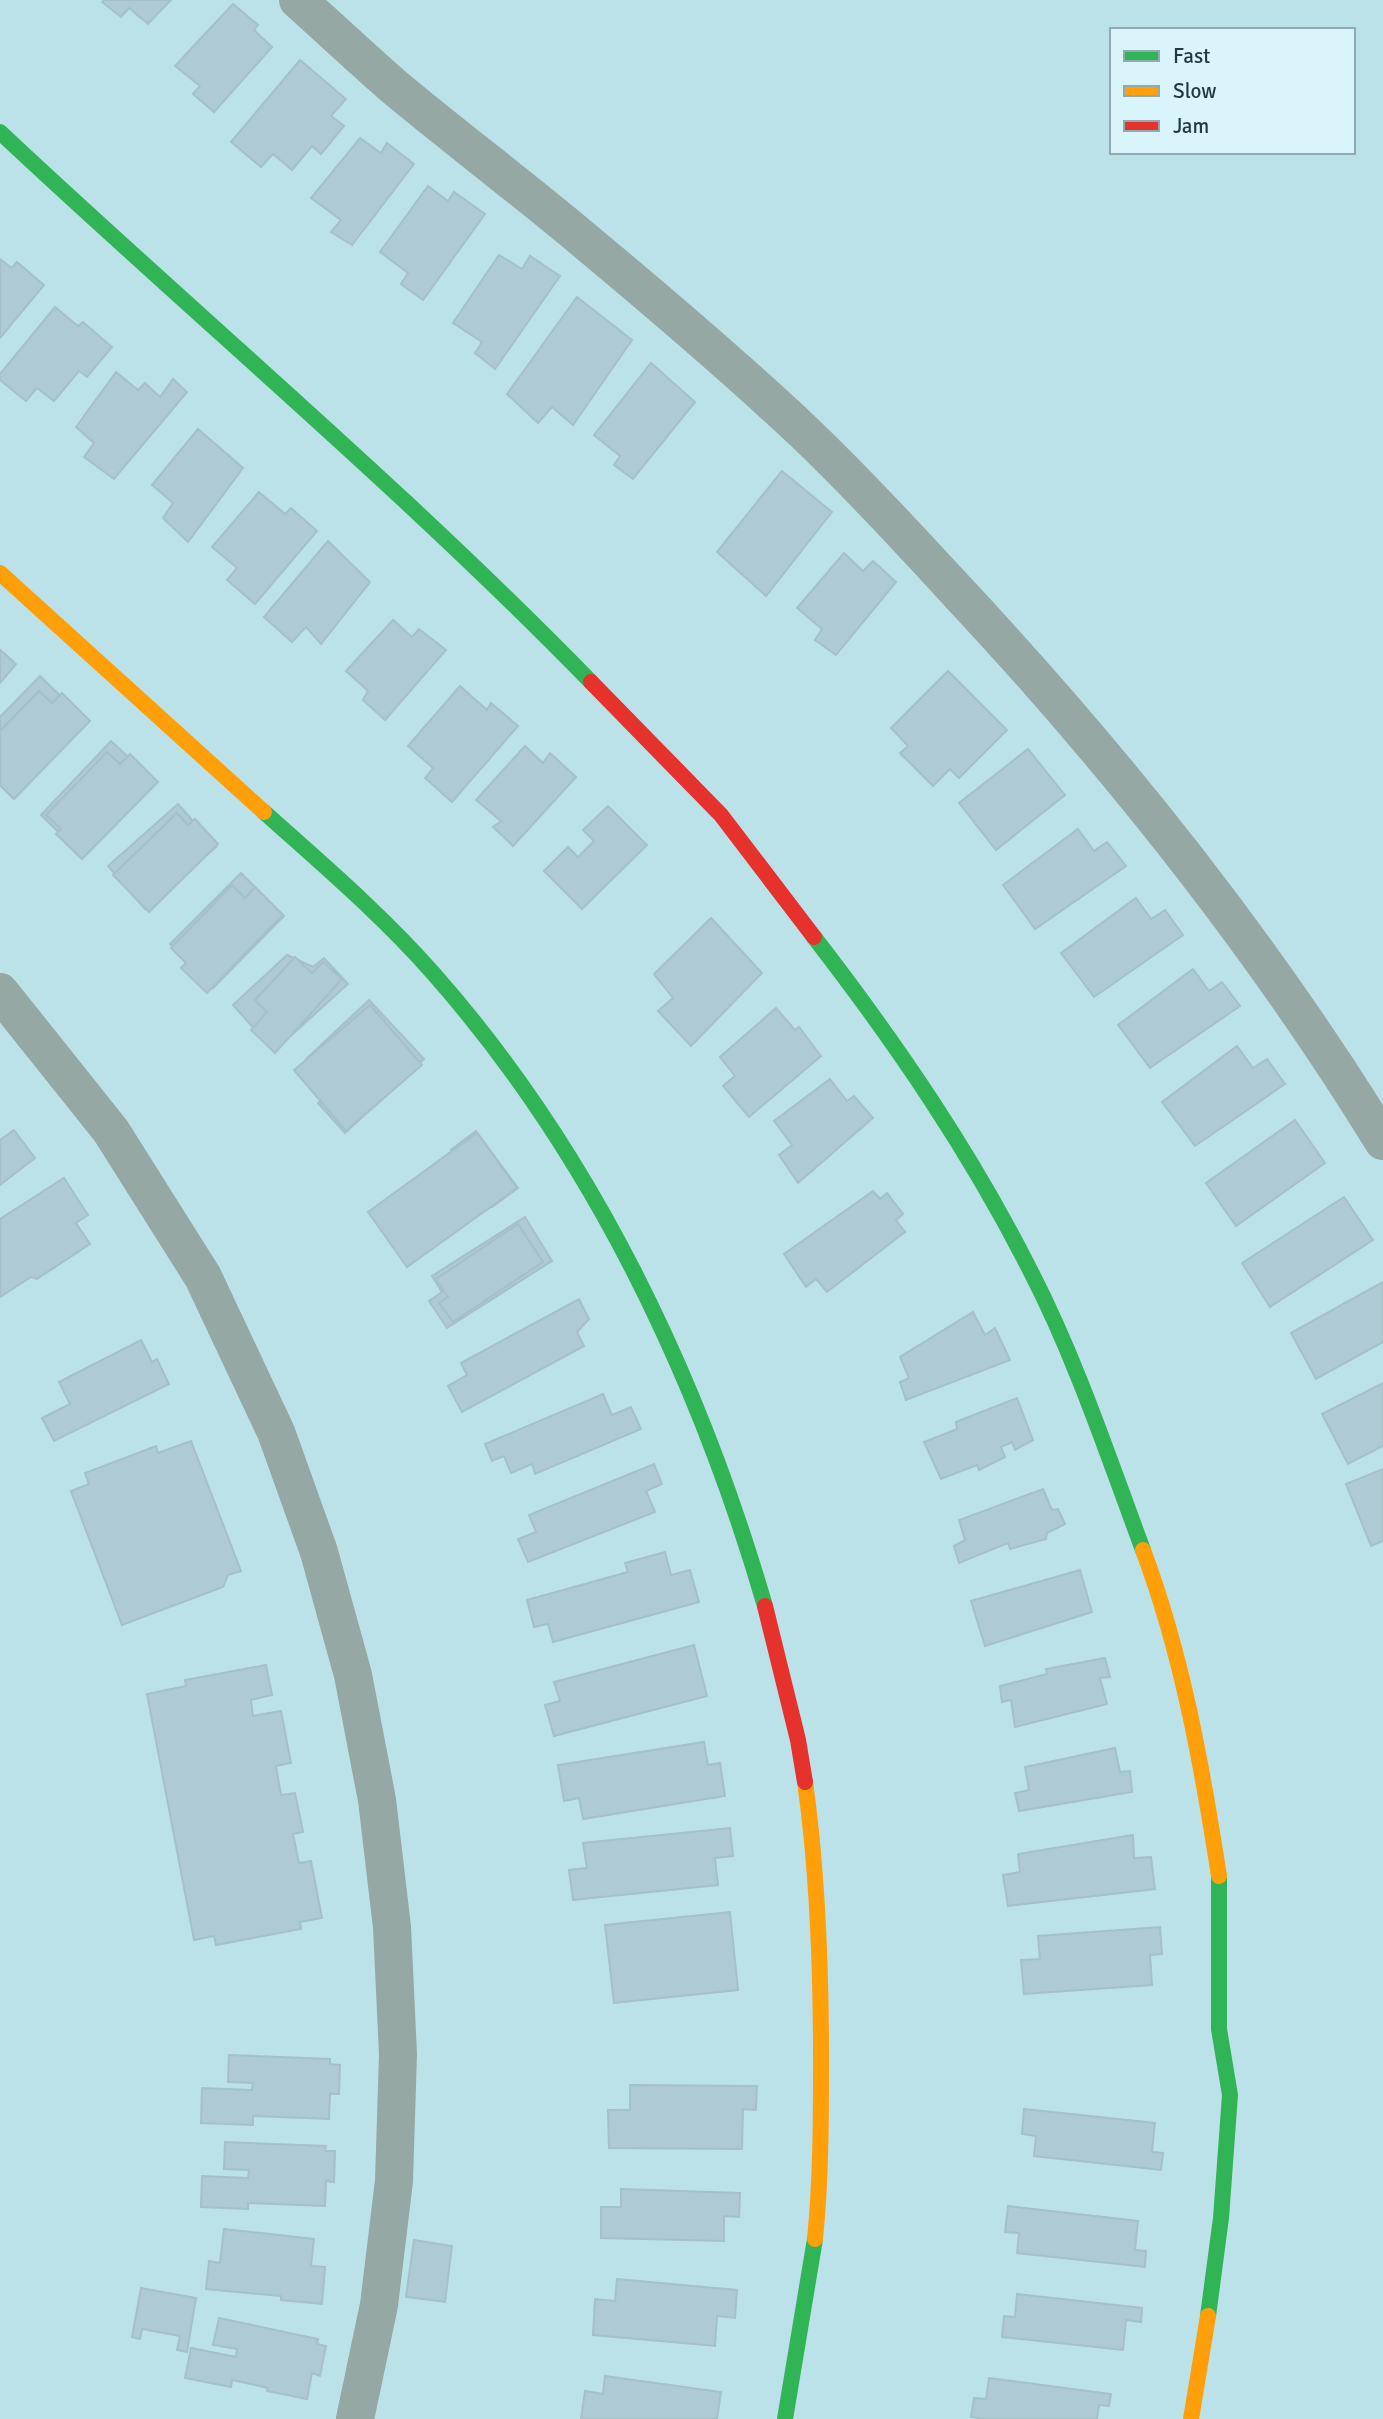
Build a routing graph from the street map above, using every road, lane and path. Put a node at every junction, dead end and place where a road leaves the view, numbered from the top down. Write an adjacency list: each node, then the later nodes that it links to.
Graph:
1 (298, 0): 5 (street)
2 (0, 132): 8 (street)
3 (0, 573): 7 (street)
4 (0, 992): 6 (street)
5 (1383, 1141)
6 (355, 2419)
7 (785, 2419)
8 (1191, 2419)

